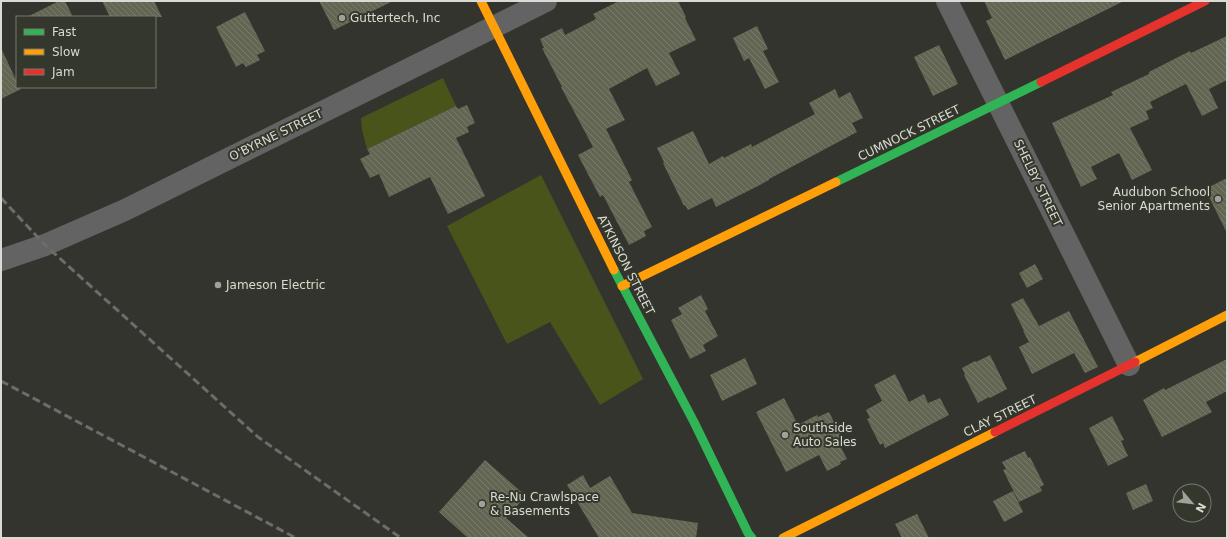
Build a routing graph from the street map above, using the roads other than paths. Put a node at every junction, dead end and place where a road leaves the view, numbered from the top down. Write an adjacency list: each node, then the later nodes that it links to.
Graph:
1 (481, 1): 5 (street, ATKINSON STREET)
2 (546, 1): 5 (street, O'BYRNE STREET)
3 (947, 1): 6 (street, SHELBY STREET)
4 (1205, 1): 6 (street, CUMNOCK STREET)
5 (494, 27): 7 (street, O'BYRNE STREET); 8 (street, ATKINSON STREET)
6 (998, 104): 8 (street, CUMNOCK STREET); 10 (street, SHELBY STREET)
7 (1, 260)
8 (622, 286): 11 (street, ATKINSON STREET)
9 (1227, 315): 10 (street, CLAY STREET)
10 (1129, 365): 12 (street, CLAY STREET)
11 (752, 538)
12 (783, 538)

